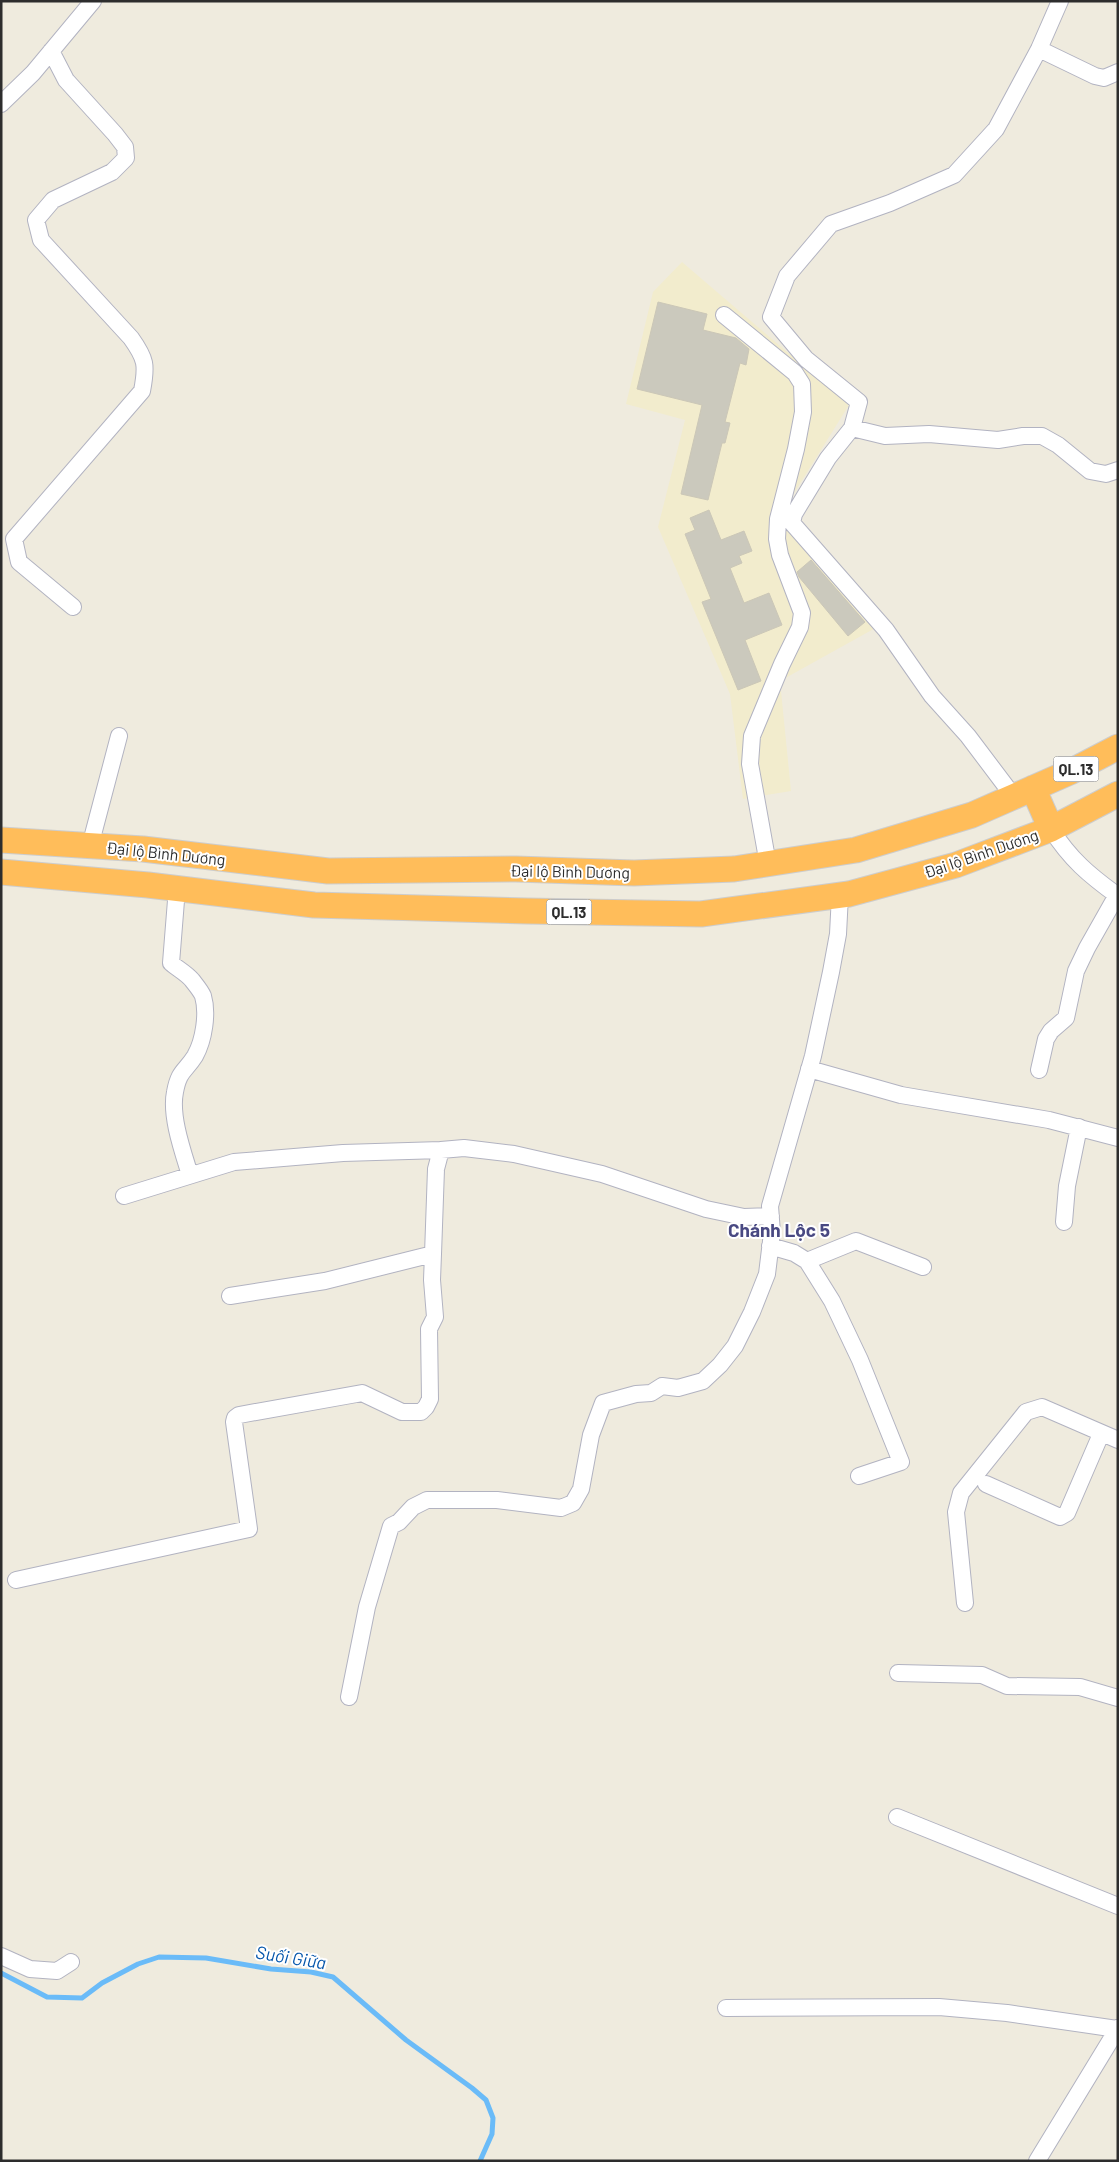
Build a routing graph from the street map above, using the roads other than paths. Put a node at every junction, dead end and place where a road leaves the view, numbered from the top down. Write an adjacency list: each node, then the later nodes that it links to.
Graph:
1 (93, 1): 4 (street)
2 (1060, 1): 3 (street)
3 (1039, 49): 5 (street); 8 (street)
4 (51, 51): 6 (street); 10 (street)
5 (1118, 72)
6 (1, 104)
7 (724, 315): 18 (street)
8 (852, 428): 9 (street); 13 (street)
9 (1118, 470)
10 (73, 607)
11 (119, 736): 17 (street)
12 (1118, 747): 13 (highway, Đại lộ Bình Dương / QL.13)
13 (1023, 792): 15 (highway); 18 (highway, Đại lộ Bình Dương / QL.13)
14 (1118, 794): 15 (highway, Đại lộ Bình Dương / QL.13)
15 (1051, 829): 21 (highway, Đại lộ Bình Dương / QL.13); 22 (street)
16 (1, 840): 17 (highway, Đại lộ Bình Dương / QL.13)
17 (90, 846): 18 (highway, Đại lộ Bình Dương / QL.13)
18 (768, 864)
19 (1, 872): 20 (highway, Đại lộ Bình Dương / QL.13)
20 (177, 888): 21 (highway, Đại lộ Bình Dương / QL.13); 28 (street)
21 (840, 895): 23 (street)
22 (1117, 895): 24 (street)
23 (809, 1069): 25 (street); 30 (street)
24 (1039, 1070)
25 (1079, 1127): 26 (street); 31 (street)
26 (1118, 1138)
27 (441, 1150): 28 (street); 30 (street); 33 (street)
28 (190, 1175): 29 (street)
29 (124, 1196)
30 (771, 1216): 32 (street)
31 (1064, 1222)
32 (770, 1246): 34 (street); 44 (street)
33 (433, 1254): 36 (street); 41 (street)
34 (807, 1261): 35 (street); 39 (street)
35 (924, 1267)
36 (230, 1296)
37 (1100, 1434): 38 (street); 40 (street); 42 (street)
38 (1118, 1440)
39 (859, 1476)
40 (986, 1484)
41 (16, 1580)
42 (965, 1604)
43 (898, 1673): 45 (street)
44 (349, 1697)
45 (1118, 1698)
46 (897, 1817): 47 (street)
47 (1118, 1906)
48 (1, 1956): 49 (street)
49 (71, 1962)
50 (726, 2008): 51 (street)
51 (1117, 2028): 52 (street)
52 (1036, 2161)

